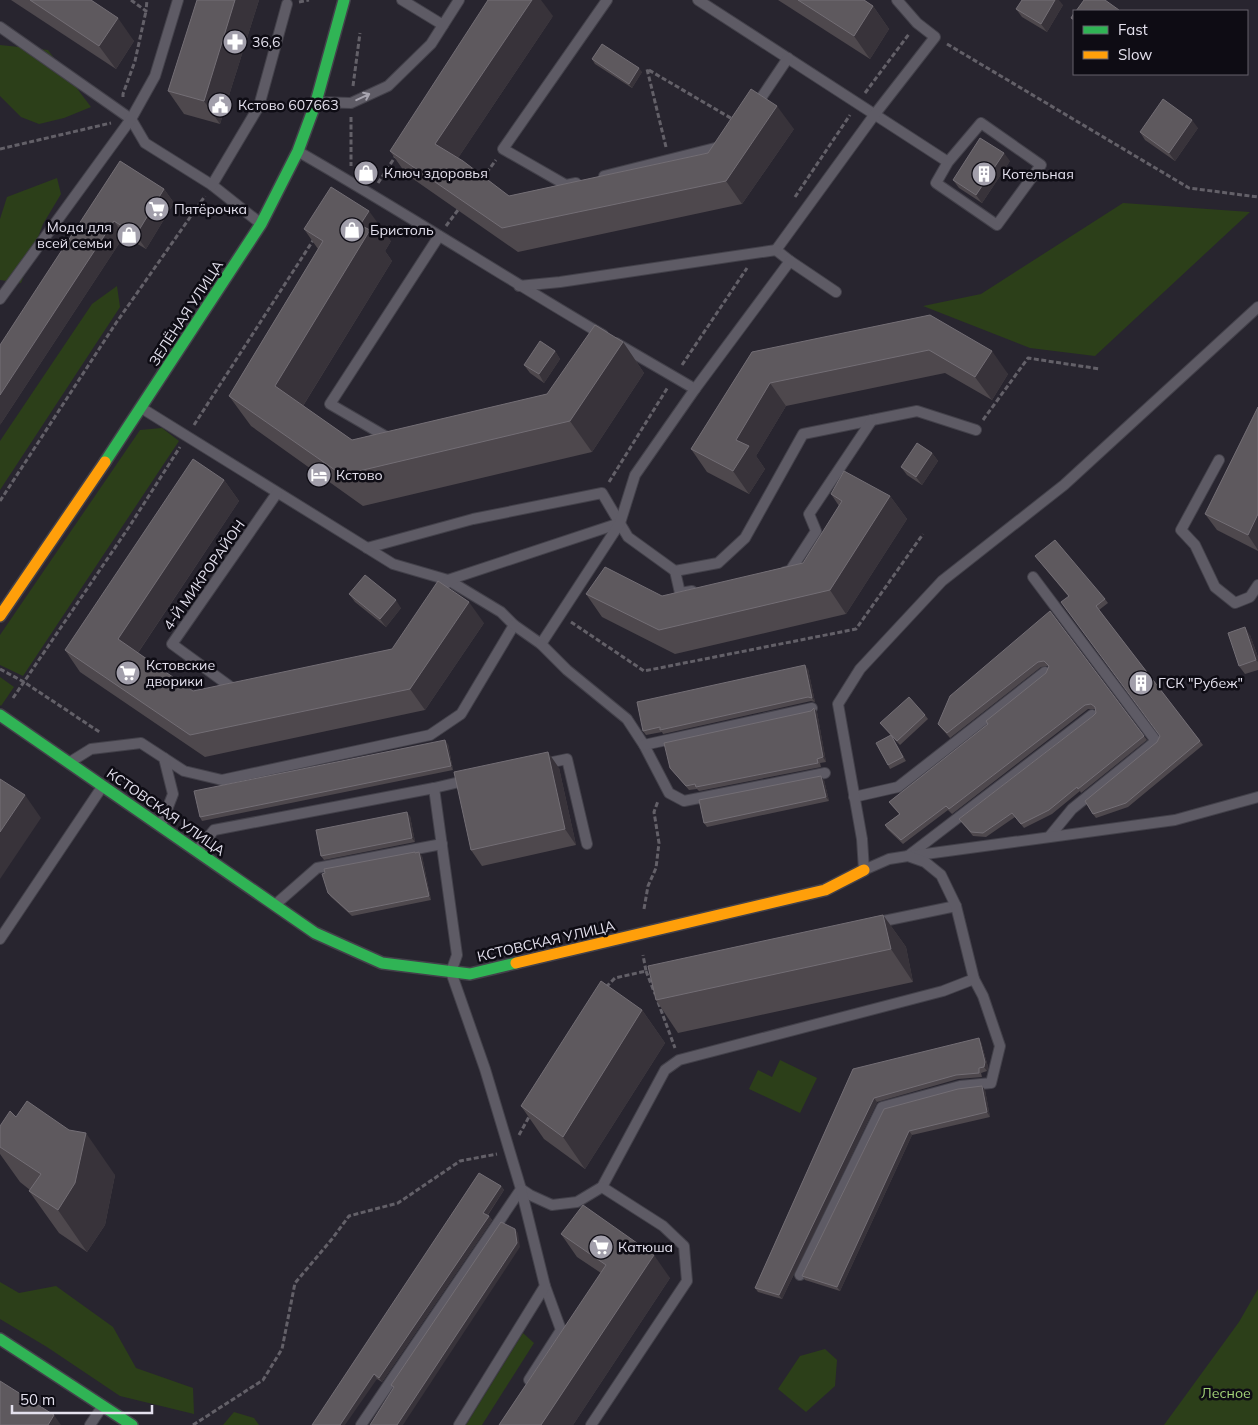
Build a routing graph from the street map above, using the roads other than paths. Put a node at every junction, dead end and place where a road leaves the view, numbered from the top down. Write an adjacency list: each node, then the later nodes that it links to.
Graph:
1 (178, 0): 14 (lane)
2 (344, 0): 12 (street, ЗЕЛЁНАЯ УЛИЦА)
3 (402, 0): 9 (lane)
4 (459, 0): 9 (lane)
5 (607, 0): 16 (lane)
6 (698, 0): 11 (lane)
7 (897, 0): 13 (lane)
8 (287, 4): 19 (lane)
9 (443, 25): 12 (lane, one-way to 9)
10 (0, 27): 14 (lane)
11 (788, 58): 13 (lane); 15 (lane)
12 (316, 102): 17 (street, ЗЕЛЁНАЯ УЛИЦА)
13 (874, 114): 18 (lane); 22 (lane)
14 (131, 118): 19 (lane); 26 (lane)
15 (743, 126)
16 (731, 144)
17 (298, 151): 20 (street, ЗЕЛЁНАЯ УЛИЦА); 21 (lane)
18 (948, 162): 18 (lane)
19 (212, 185): 20 (lane)
20 (261, 224): 29 (street, ЗЕЛЁНАЯ УЛИЦА)
21 (439, 236): 24 (lane); 32 (lane)
22 (776, 250): 23 (lane); 24 (lane)
23 (790, 262): 25 (lane); 28 (lane)
24 (519, 286): 28 (lane)
25 (836, 292)
26 (0, 299)
27 (1258, 307): 59 (lane)
28 (695, 389): 35 (lane)
29 (142, 408): 34 (lane); 43 (street, ЗЕЛЁНАЯ УЛИЦА)
30 (872, 420): 31 (lane); 37 (lane); 38 (lane)
31 (976, 430)
32 (401, 438)
33 (1219, 460): 41 (lane)
34 (277, 493): 36 (lane); 47 (lane, 4-Й МИКРОРАЙОН)
35 (620, 523): 36 (lane); 37 (lane); 40 (lane); 45 (lane)
36 (368, 548): 40 (lane)
37 (675, 571): 42 (lane)
38 (772, 574)
39 (1032, 578): 62 (lane)
40 (446, 584): 44 (lane)
41 (1258, 585)
42 (699, 589)
43 (0, 616)
44 (514, 625): 45 (lane); 52 (lane)
45 (541, 644): 51 (lane)
46 (1045, 672): 59 (lane)
47 (245, 688)
48 (812, 708): 51 (lane)
49 (1092, 715): 66 (lane)
50 (1, 716): 53 (street, КСТОВСКАЯ УЛИЦА)
51 (644, 744): 55 (lane)
52 (164, 758): 53 (lane); 61 (lane)
53 (68, 762): 57 (street, КСТОВСКАЯ УЛИЦА)
54 (529, 767): 64 (lane)
55 (825, 773)
56 (482, 777): 58 (lane)
57 (102, 786): 61 (street, КСТОВСКАЯ УЛИЦА); 71 (lane)
58 (434, 788): 63 (lane); 65 (lane)
59 (854, 797): 67 (lane)
60 (1258, 797): 62 (lane)
61 (161, 826): 65 (street, КСТОВСКАЯ УЛИЦА)
62 (1050, 837): 66 (lane)
63 (442, 844): 68 (lane); 72 (lane)
64 (587, 844)
65 (197, 851): 68 (street, КСТОВСКАЯ УЛИЦА)
66 (908, 856): 67 (lane); 69 (lane)
67 (864, 870): 72 (street, КСТОВСКАЯ УЛИЦА)
68 (275, 905): 72 (street, КСТОВСКАЯ УЛИЦА)
69 (956, 906): 70 (lane); 73 (lane)
70 (859, 926)
71 (0, 939)
72 (451, 972): 75 (lane)
73 (974, 979): 74 (lane); 76 (lane)
74 (602, 1187): 75 (lane); 85 (lane)
75 (521, 1188): 77 (lane); 83 (lane)
76 (800, 1275)
77 (545, 1286): 79 (lane); 84 (lane)
78 (0, 1339): 80 (street)
79 (526, 1386)
80 (103, 1406): 81 (lane); 82 (street)
81 (90, 1425)
82 (132, 1425)
83 (361, 1425)
84 (459, 1425)
85 (591, 1425)

